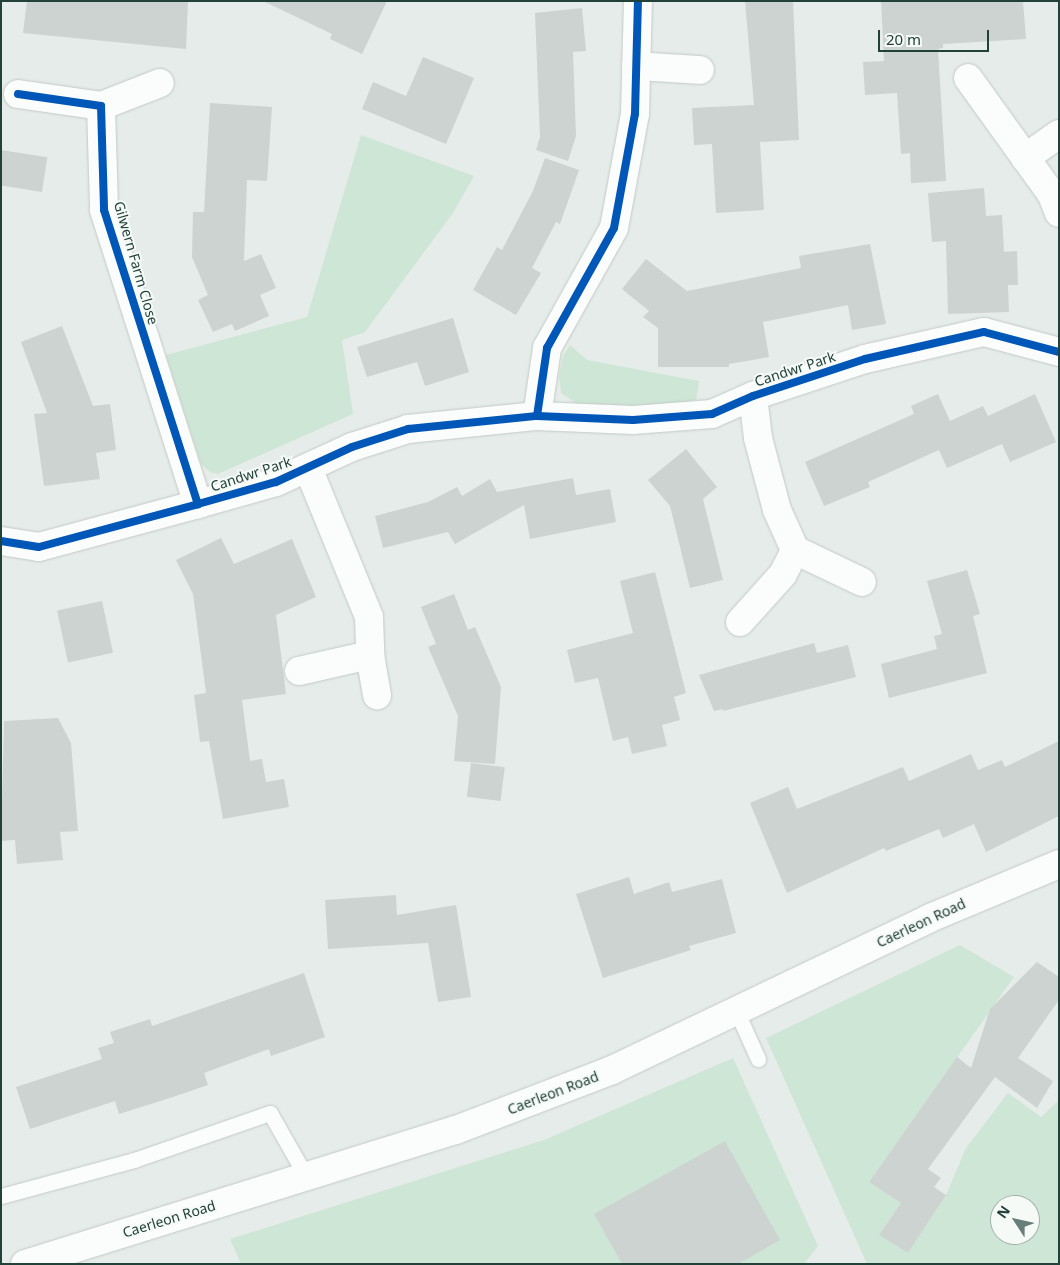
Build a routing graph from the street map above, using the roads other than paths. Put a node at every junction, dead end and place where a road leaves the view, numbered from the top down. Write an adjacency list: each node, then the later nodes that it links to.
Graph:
1 (638, 1): 2 (street)
2 (636, 66): 3 (street); 13 (street)
3 (700, 70)
4 (968, 78): 9 (street)
5 (160, 83): 7 (street)
6 (18, 94): 7 (street)
7 (101, 106): 15 (street, Gilwern Farm Close)
8 (1059, 134): 9 (street)
9 (1025, 158): 10 (street)
10 (1059, 213)
11 (1059, 352): 12 (street, Candwr Park)
12 (753, 396): 13 (street, Candwr Park); 17 (street, Candwr Park)
13 (537, 416): 14 (street, Candwr Park)
14 (308, 468): 15 (street, Candwr Park); 20 (street, Candwr Park)
15 (198, 504): 16 (street, Candwr Park)
16 (1, 541)
17 (795, 550): 18 (street); 19 (street)
18 (862, 582)
19 (740, 622)
20 (370, 655): 21 (street); 22 (street, Candwr Park)
21 (299, 671)
22 (377, 695)
23 (1059, 864): 24 (street, Caerleon Road)
24 (736, 1010): 25 (lane); 26 (street, Caerleon Road)
25 (758, 1059)
26 (307, 1178): 27 (lane); 28 (street, Caerleon Road)
27 (1, 1196)
28 (56, 1259): 29 (street, Caerleon Road)
29 (25, 1264)

